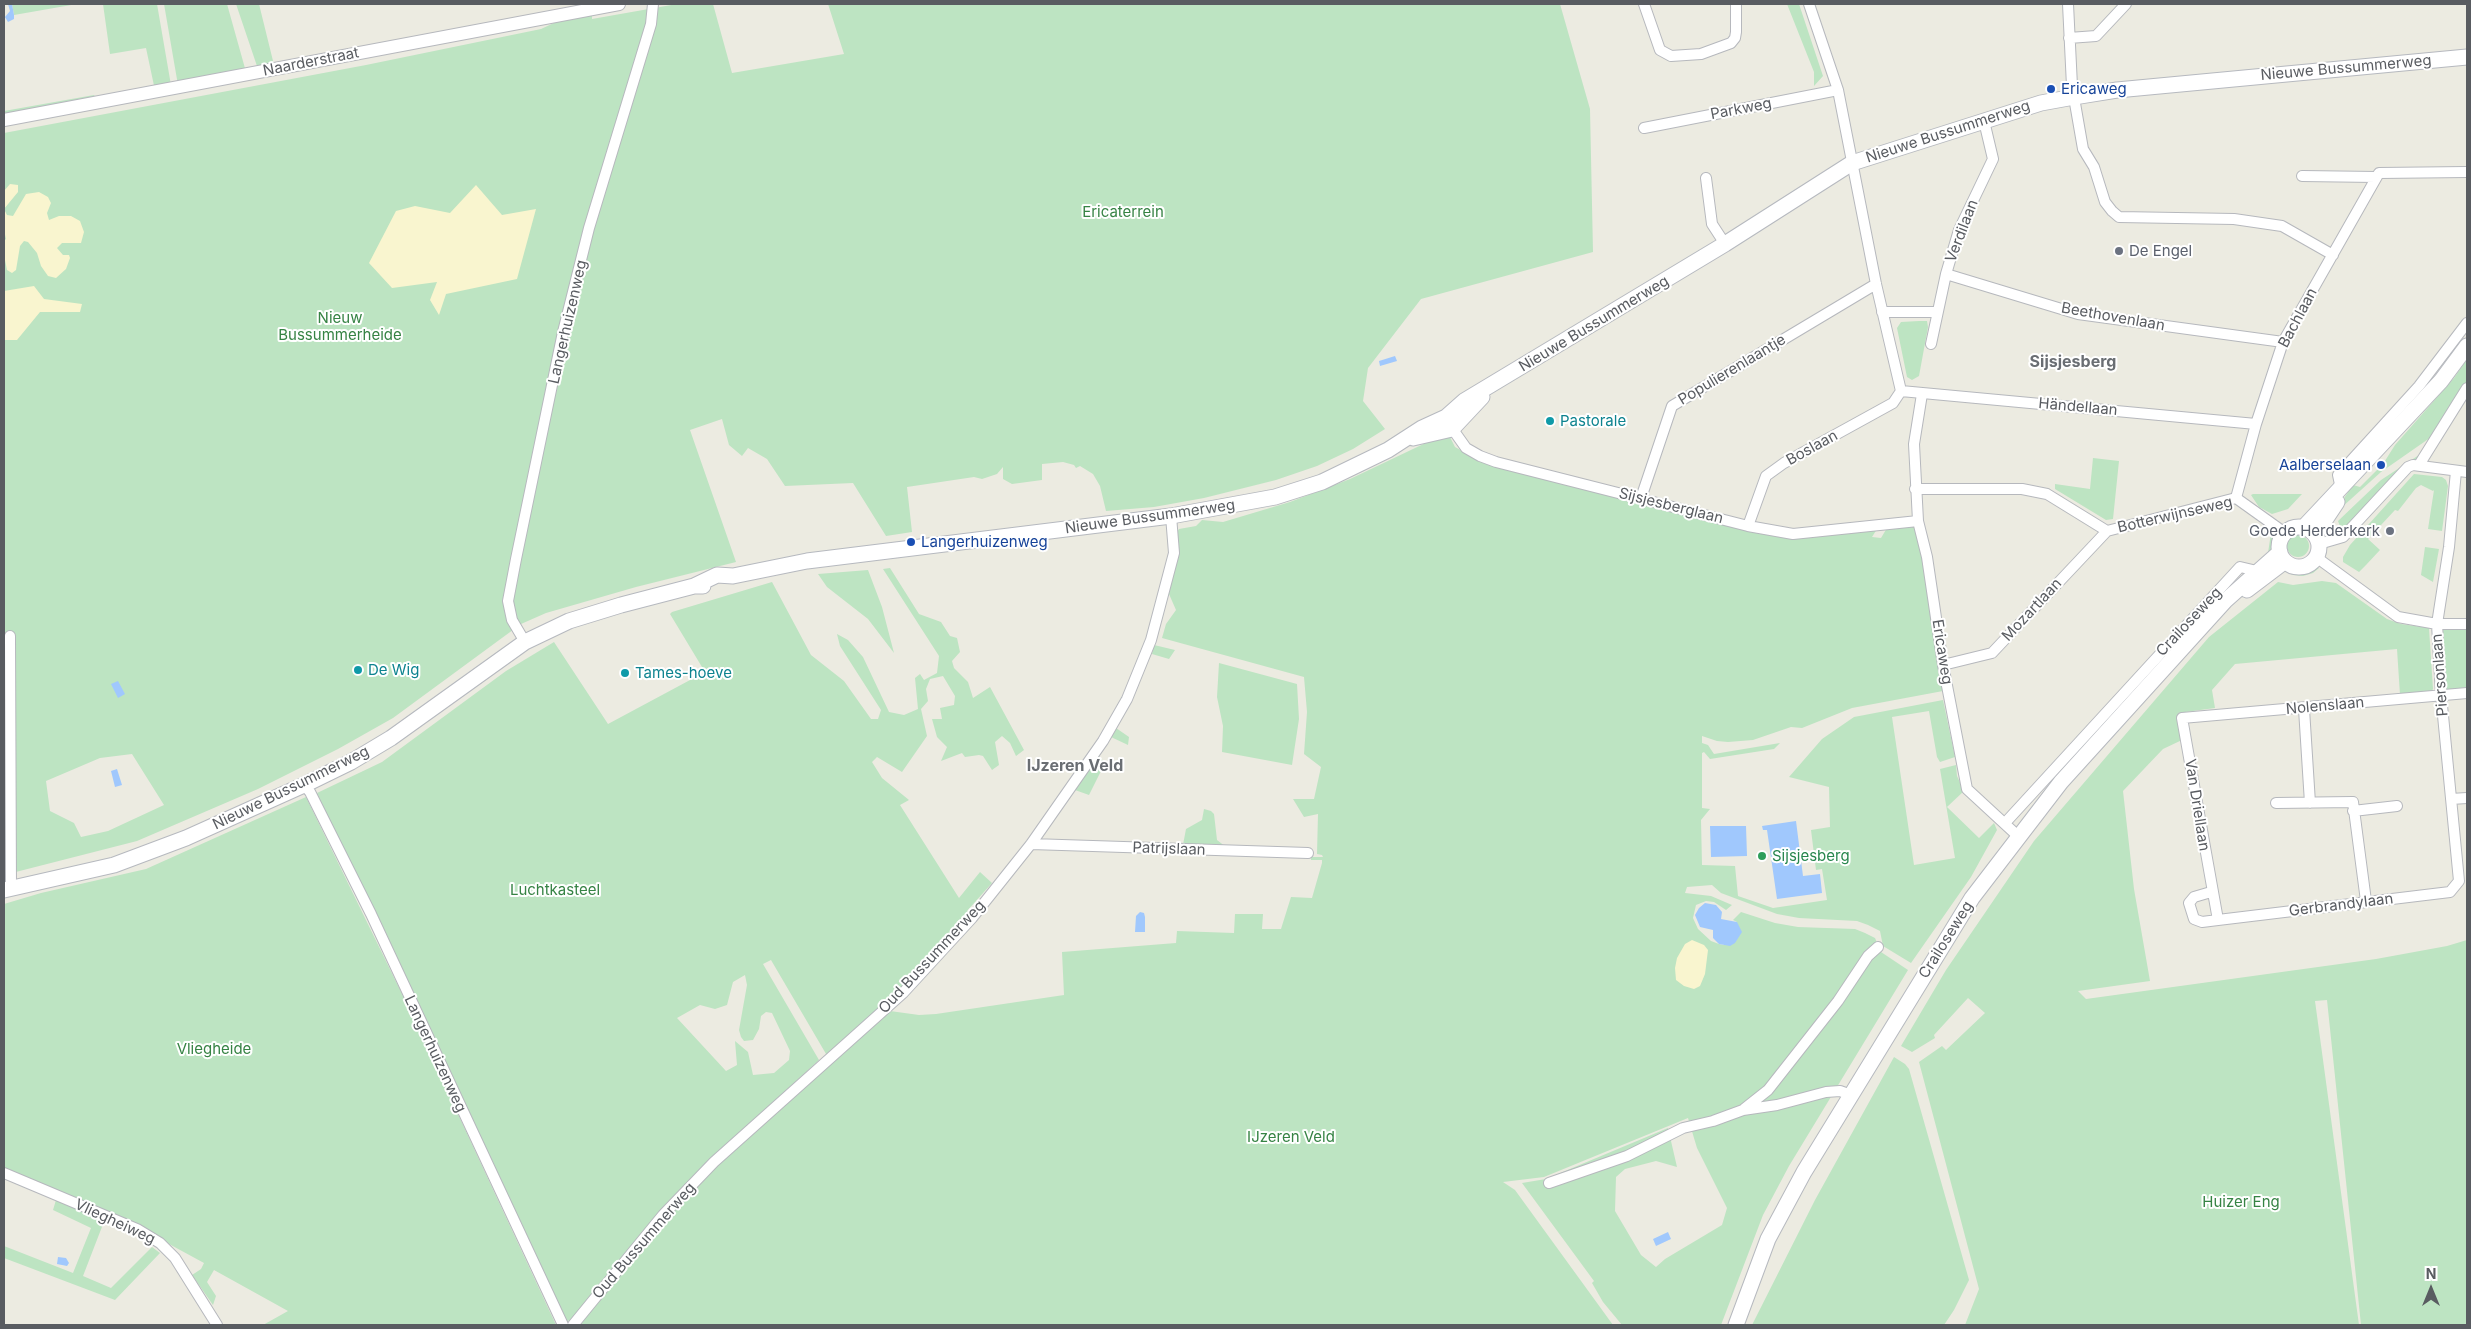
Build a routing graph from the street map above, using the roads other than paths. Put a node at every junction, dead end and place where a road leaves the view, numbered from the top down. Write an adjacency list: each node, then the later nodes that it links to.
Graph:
1 (619, 4): 12 (street, Naarderstraat)
2 (653, 4): 53 (street, Langerhuizenweg)
3 (1644, 4): 4 (street)
4 (1736, 4)
5 (1809, 4): 10 (street)
6 (2068, 4): 8 (street)
7 (2126, 4): 8 (street)
8 (2069, 38): 11 (street)
9 (2467, 57): 11 (main road, Nieuwe Bussummerweg)
10 (1838, 90): 14 (street, Parkweg); 15 (street)
11 (2074, 97): 13 (main road, Nieuwe Bussummerweg); 21 (street)
12 (4, 120)
13 (1984, 121): 15 (main road, Nieuwe Bussummerweg); 22 (street, Verdilaan)
14 (1644, 128)
15 (1852, 163): 20 (main road, Nieuwe Bussummerweg); 23 (street)
16 (2467, 172): 18 (street)
17 (2302, 176): 18 (street)
18 (2376, 177): 21 (street, Bachlaan)
19 (1706, 178): 20 (street)
20 (1725, 244): 33 (main road, Nieuwe Bussummerweg)
21 (2333, 255): 27 (street, Bachlaan)
22 (1946, 274): 25 (street, Verdilaan); 27 (street, Beethovenlaan)
23 (1876, 284): 24 (street); 40 (street, Populierenlaantje)
24 (1882, 312): 25 (street); 31 (street)
25 (1937, 312): 28 (street, Verdilaan)
26 (2467, 323): 39 (street)
27 (2283, 342): 34 (street, Bachlaan)
28 (1931, 344)
29 (2467, 346): 39 (main road)
30 (2467, 388): 35 (street)
31 (1901, 391): 32 (street, Händellaan); 44 (street, Boslaan)
32 (1922, 394): 34 (street, Händellaan); 38 (street, Ericaweg)
33 (1449, 423): 40 (street, Sijsjesberglaan); 42 (main road, Nieuwe Bussummerweg)
34 (2256, 424): 41 (street, Bachlaan)
35 (2418, 465): 36 (street); 47 (street)
36 (2456, 471): 37 (street); 50 (street, Piersonlaan)
37 (2467, 472)
38 (1915, 489): 43 (street, Ericaweg); 45 (street, Botterwijnseweg)
39 (2341, 489): 47 (main road)
40 (1641, 498): 44 (street, Sijsjesberglaan)
41 (2236, 498): 45 (street, Botterwijnseweg); 46 (street, Botterwijnseweg)
42 (1171, 516): 53 (main road, Nieuwe Bussummerweg); 68 (street, Oud Bussummerweg)
43 (1918, 521): 44 (street, Sijsjesberglaan); 54 (street, Ericaweg)
44 (1748, 526)
45 (2108, 531): 54 (street, Mozartlaan)
46 (2285, 533): 47 (main road); 48 (main road)
47 (2313, 541): 48 (main road); 50 (street)
48 (2283, 556): 49 (main road, Crailoseweg)
49 (2260, 576): 66 (street, Crailoseweg); 67 (main road, Crailoseweg)
50 (2437, 624): 51 (street); 56 (street, Piersonlaan)
51 (2467, 624)
52 (10, 636): 71 (street)
53 (525, 642): 59 (main road, Nieuwe Bussummerweg)
54 (1943, 665): 66 (street, Ericaweg)
55 (2467, 693): 56 (street, Nolenslaan)
56 (2441, 695): 57 (street, Nolenslaan); 61 (street, Piersonlaan)
57 (2304, 709): 58 (street, Nolenslaan); 63 (street)
58 (2182, 718): 72 (street, Van Driellaan)
59 (304, 785): 71 (main road, Nieuwe Bussummerweg); 81 (street, Langerhuizenweg)
60 (2467, 798): 61 (street)
61 (2451, 799): 70 (street, Piersonlaan)
62 (2276, 803): 63 (street)
63 (2310, 803): 65 (street)
64 (2397, 806): 65 (street)
65 (2354, 811): 73 (street)
66 (2005, 823): 67 (street, Ericaweg)
67 (2019, 837): 76 (main road, Crailoseweg)
68 (1030, 844): 69 (street, Patrijslaan); 82 (street, Oud Bussummerweg)
69 (1308, 853)
70 (2459, 881): 73 (street, Gerbrandylaan)
71 (7, 889)
72 (2211, 892): 74 (street, Van Driellaan); 74 (street)
73 (2366, 902): 74 (street, Gerbrandylaan)
74 (2218, 920)
75 (1878, 947): 77 (street)
76 (1851, 1095): 77 (street); 83 (main road, Crailoseweg)
77 (1743, 1110): 79 (street)
78 (4, 1173): 80 (street, Vliegheiweg)
79 (1549, 1183)
80 (217, 1325)
81 (563, 1325)
82 (574, 1325)
83 (1736, 1325)

